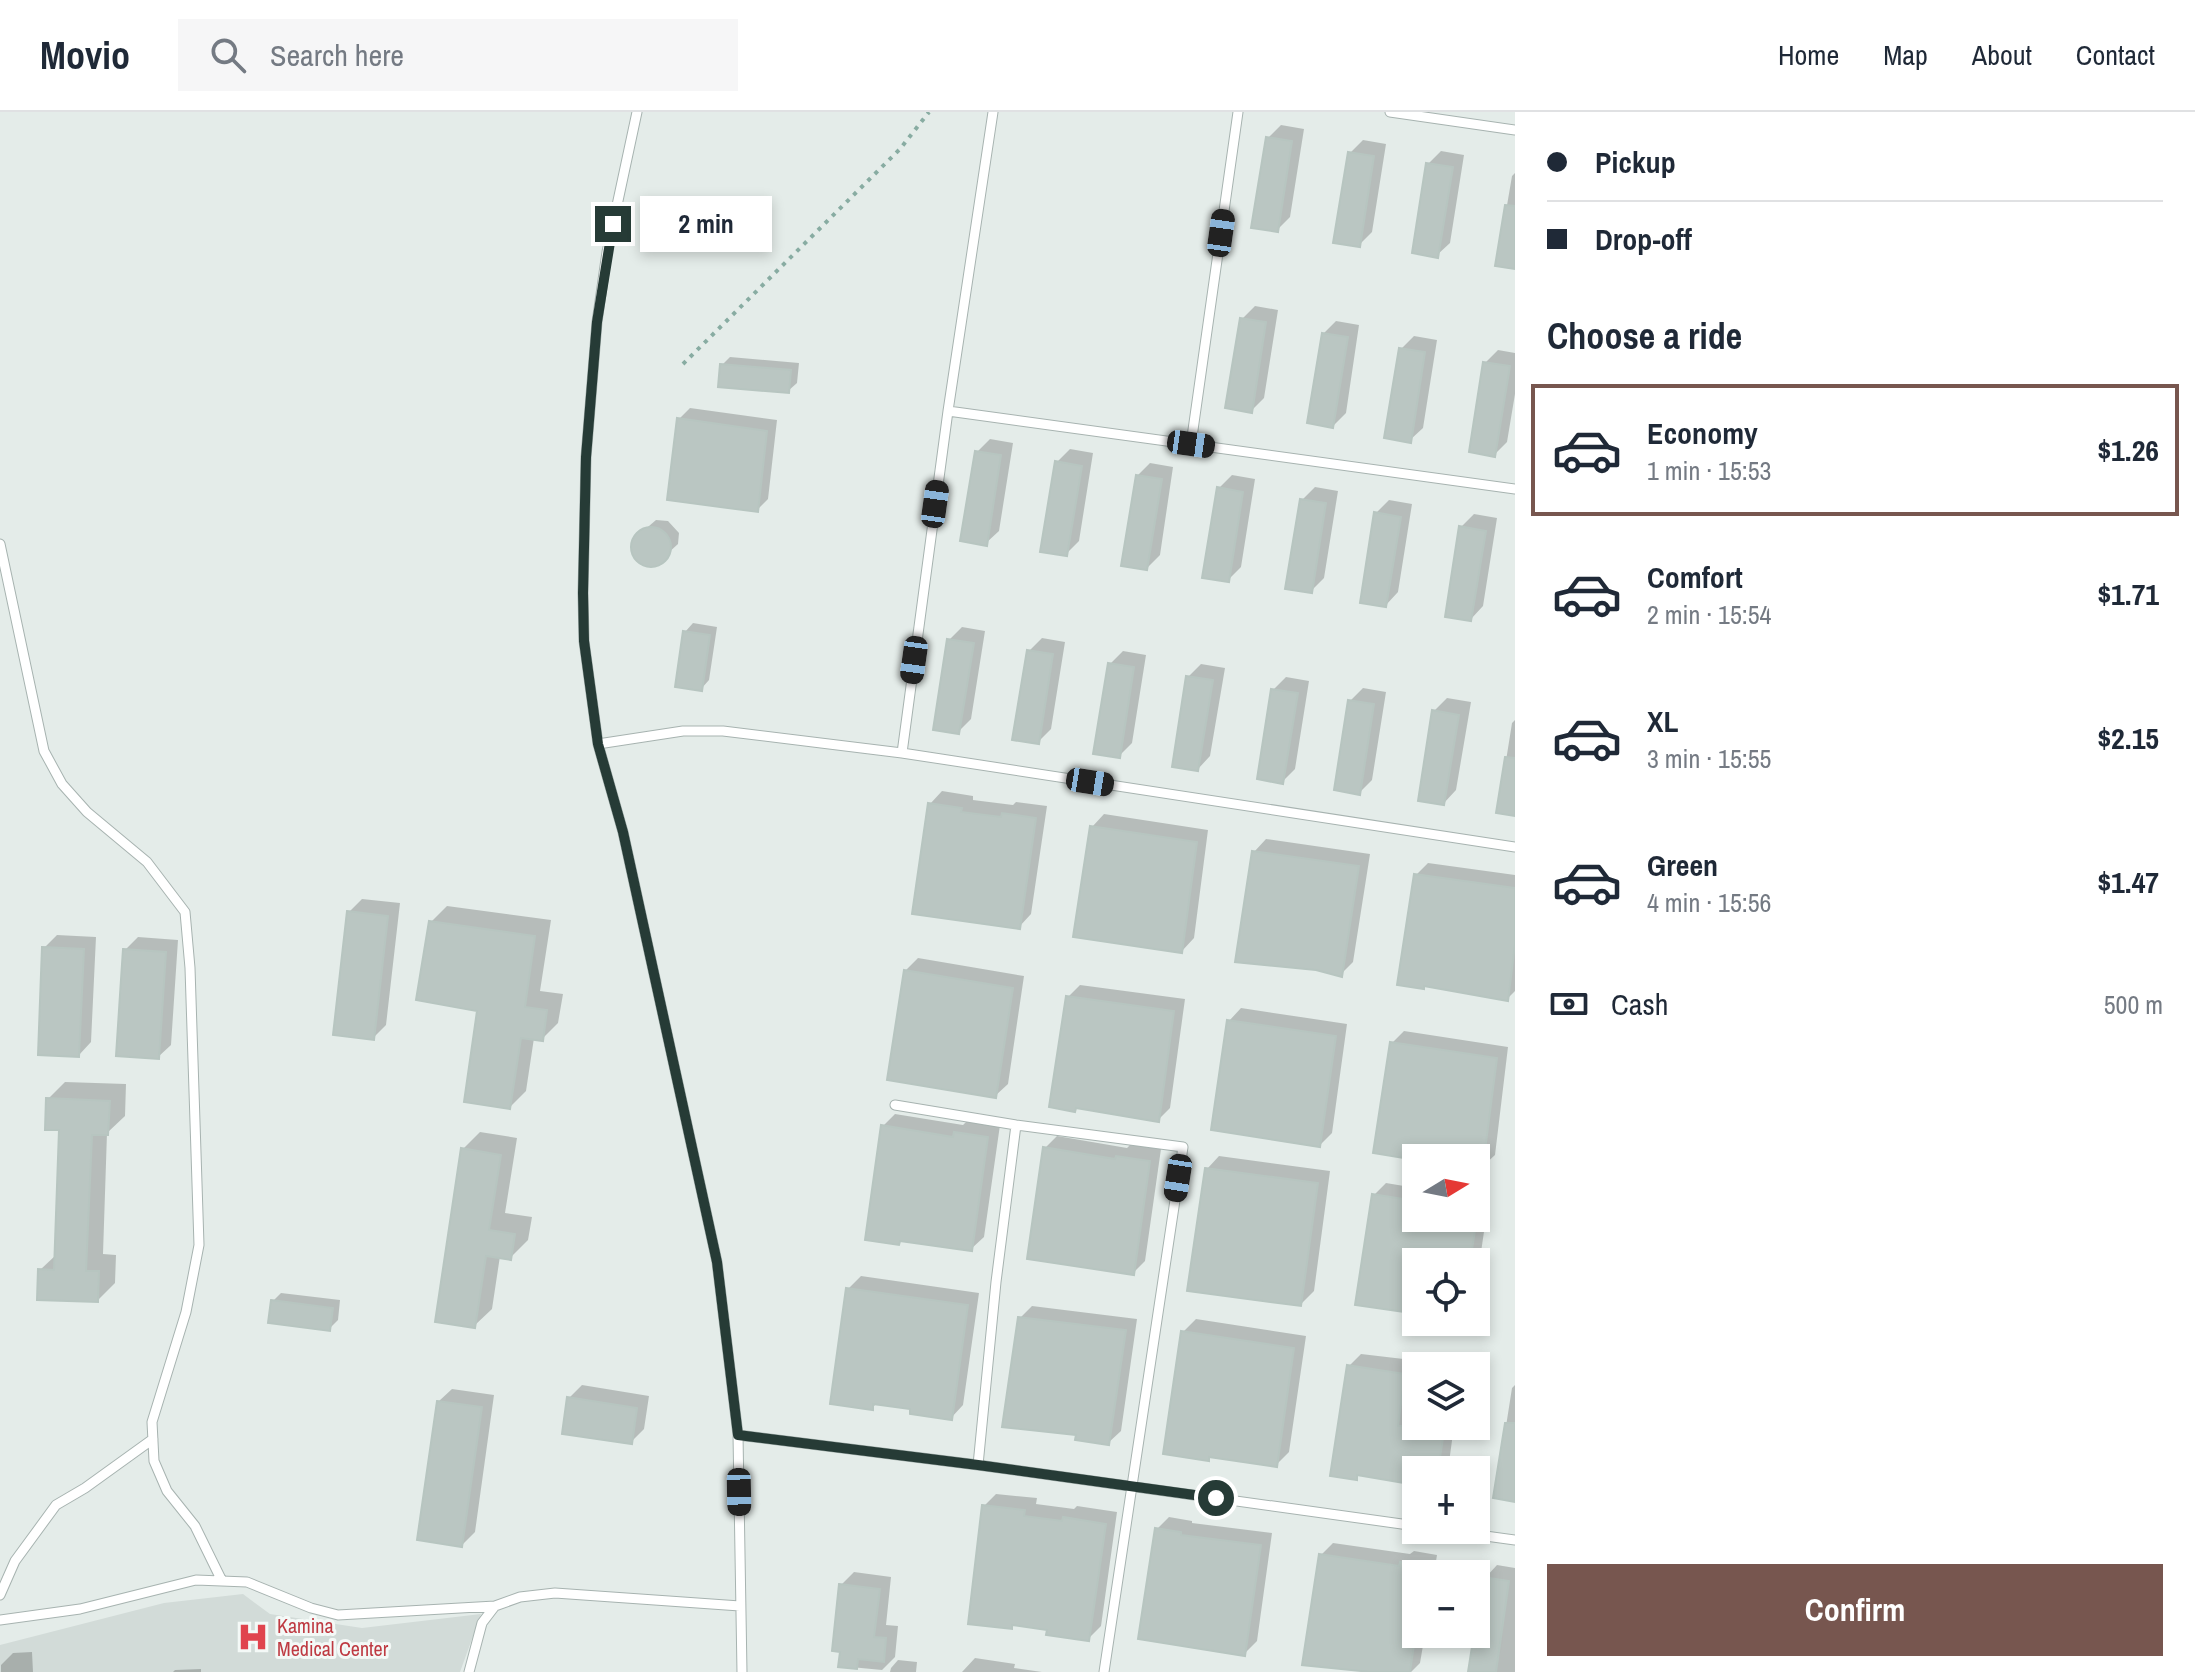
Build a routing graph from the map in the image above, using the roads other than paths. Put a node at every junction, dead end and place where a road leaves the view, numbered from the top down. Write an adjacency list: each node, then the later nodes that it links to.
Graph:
1 (637, 112): 10 (lane)
2 (993, 112): 6 (lane)
3 (1238, 112): 7 (lane)
4 (1390, 112): 5 (lane)
5 (1515, 130)
6 (948, 411): 7 (lane); 11 (lane)
7 (1191, 444): 8 (lane)
8 (1515, 489)
9 (0, 544): 16 (lane)
10 (598, 744): 11 (lane); 15 (lane)
11 (902, 753): 12 (lane)
12 (1515, 847)
13 (895, 1105): 14 (lane)
14 (1016, 1125): 17 (lane); 18 (lane)
15 (738, 1435): 17 (lane); 25 (lane)
16 (153, 1439): 22 (lane); 23 (lane)
17 (978, 1465): 18 (lane)
18 (1130, 1486): 19 (lane); 29 (lane)
19 (1402, 1524)
20 (1490, 1537): 21 (lane)
21 (1515, 1540)
22 (221, 1579): 24 (lane); 26 (lane)
23 (0, 1595)
24 (495, 1606): 25 (lane); 27 (lane)
25 (740, 1606): 28 (lane)
26 (0, 1620)
27 (469, 1672)
28 (742, 1672)
29 (1104, 1672)

